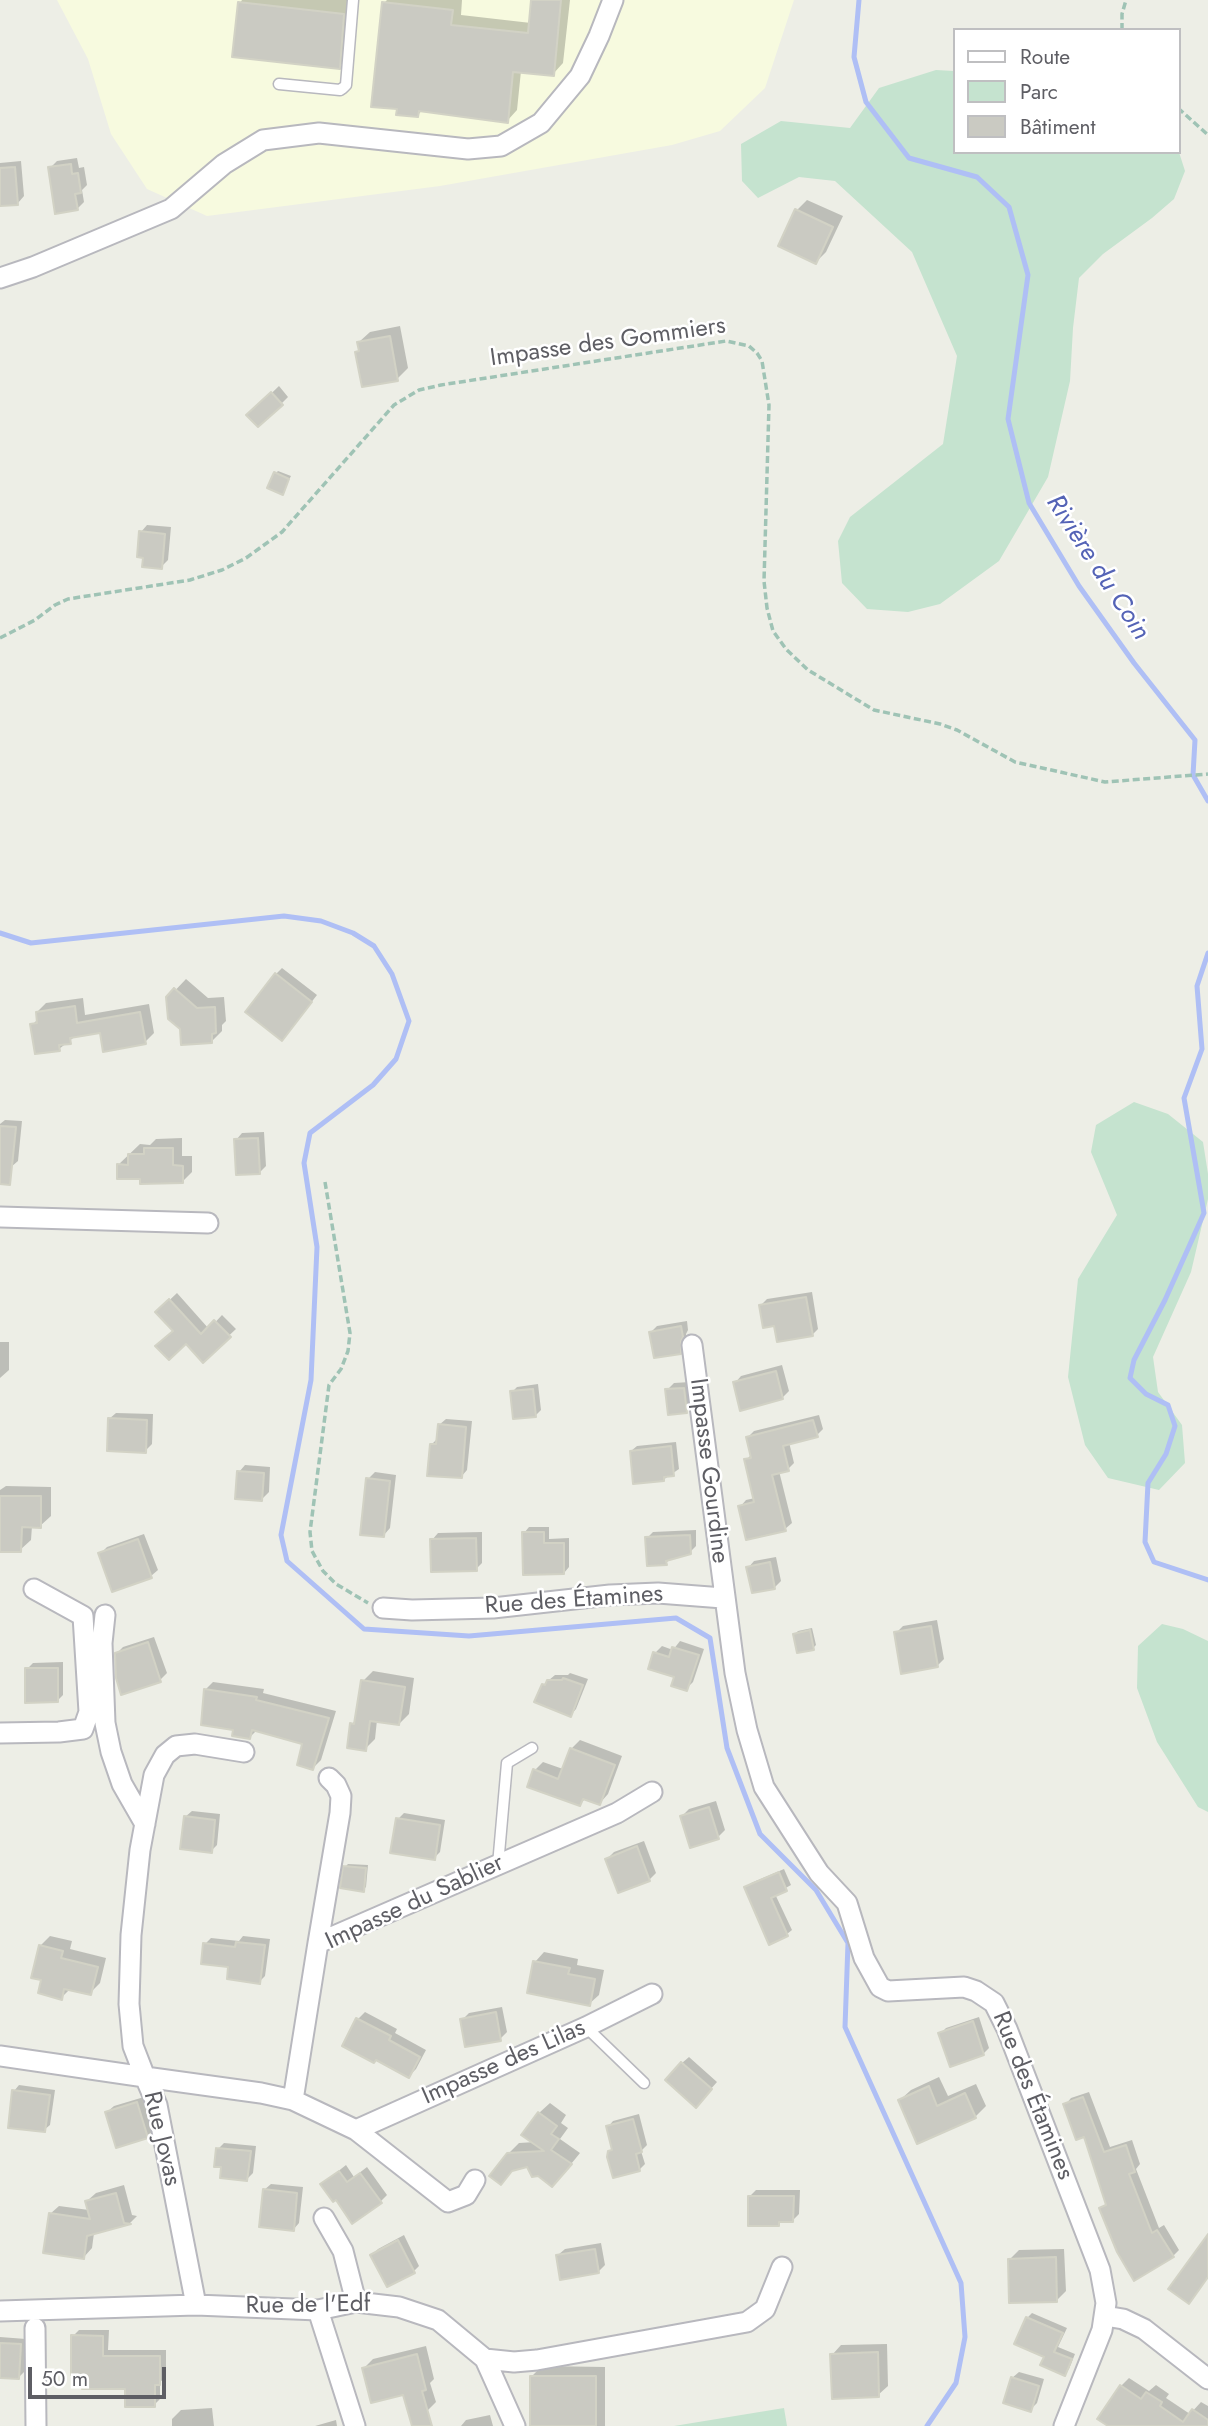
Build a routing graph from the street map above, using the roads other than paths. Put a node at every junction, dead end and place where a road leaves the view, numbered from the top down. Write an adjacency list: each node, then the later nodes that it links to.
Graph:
1 (353, 0): 3 (lane)
2 (613, 0): 4 (street)
3 (279, 84)
4 (0, 278)
5 (0, 1217): 6 (street)
6 (208, 1223)
7 (692, 1345): 9 (street, Impasse Gourdine)
8 (34, 1589): 12 (street)
9 (723, 1598): 10 (street, Rue des Étamines); 34 (street, Rue des Étamines)
10 (383, 1608)
11 (105, 1615): 17 (street)
12 (0, 1733)
13 (532, 1748): 18 (lane)
14 (244, 1752): 17 (street)
15 (329, 1778): 19 (street)
16 (652, 1793): 18 (street, Impasse du Sablier)
17 (145, 1824): 23 (street)
18 (498, 1865): 19 (street, Impasse du Sablier)
19 (318, 1943): 25 (street, Impasse du Sablier)
20 (652, 1994): 21 (street, Impasse des Lilas)
21 (586, 2026): 24 (lane); 26 (street, Impasse des Lilas)
22 (0, 2056): 23 (street, Rue Jovas)
23 (145, 2077): 25 (street); 31 (street, Rue Jovas)
24 (644, 2083)
25 (293, 2100): 26 (street)
26 (356, 2130): 27 (street)
27 (475, 2180)
28 (324, 2218): 30 (street)
29 (782, 2267): 36 (street)
30 (356, 2302): 32 (street, Rue de l'Edf); 36 (street, Rue de l'Edf)
31 (195, 2305): 32 (street, Rue de l'Edf); 33 (street, Rue de l'Edf)
32 (318, 2310): 39 (street)
33 (0, 2311)
34 (1105, 2316): 37 (street); 41 (street)
35 (35, 2328): 38 (street)
36 (485, 2359): 40 (street, Rue de l'Edf)
37 (1208, 2379)
38 (36, 2426)
39 (355, 2426)
40 (515, 2426)
41 (1064, 2426)

